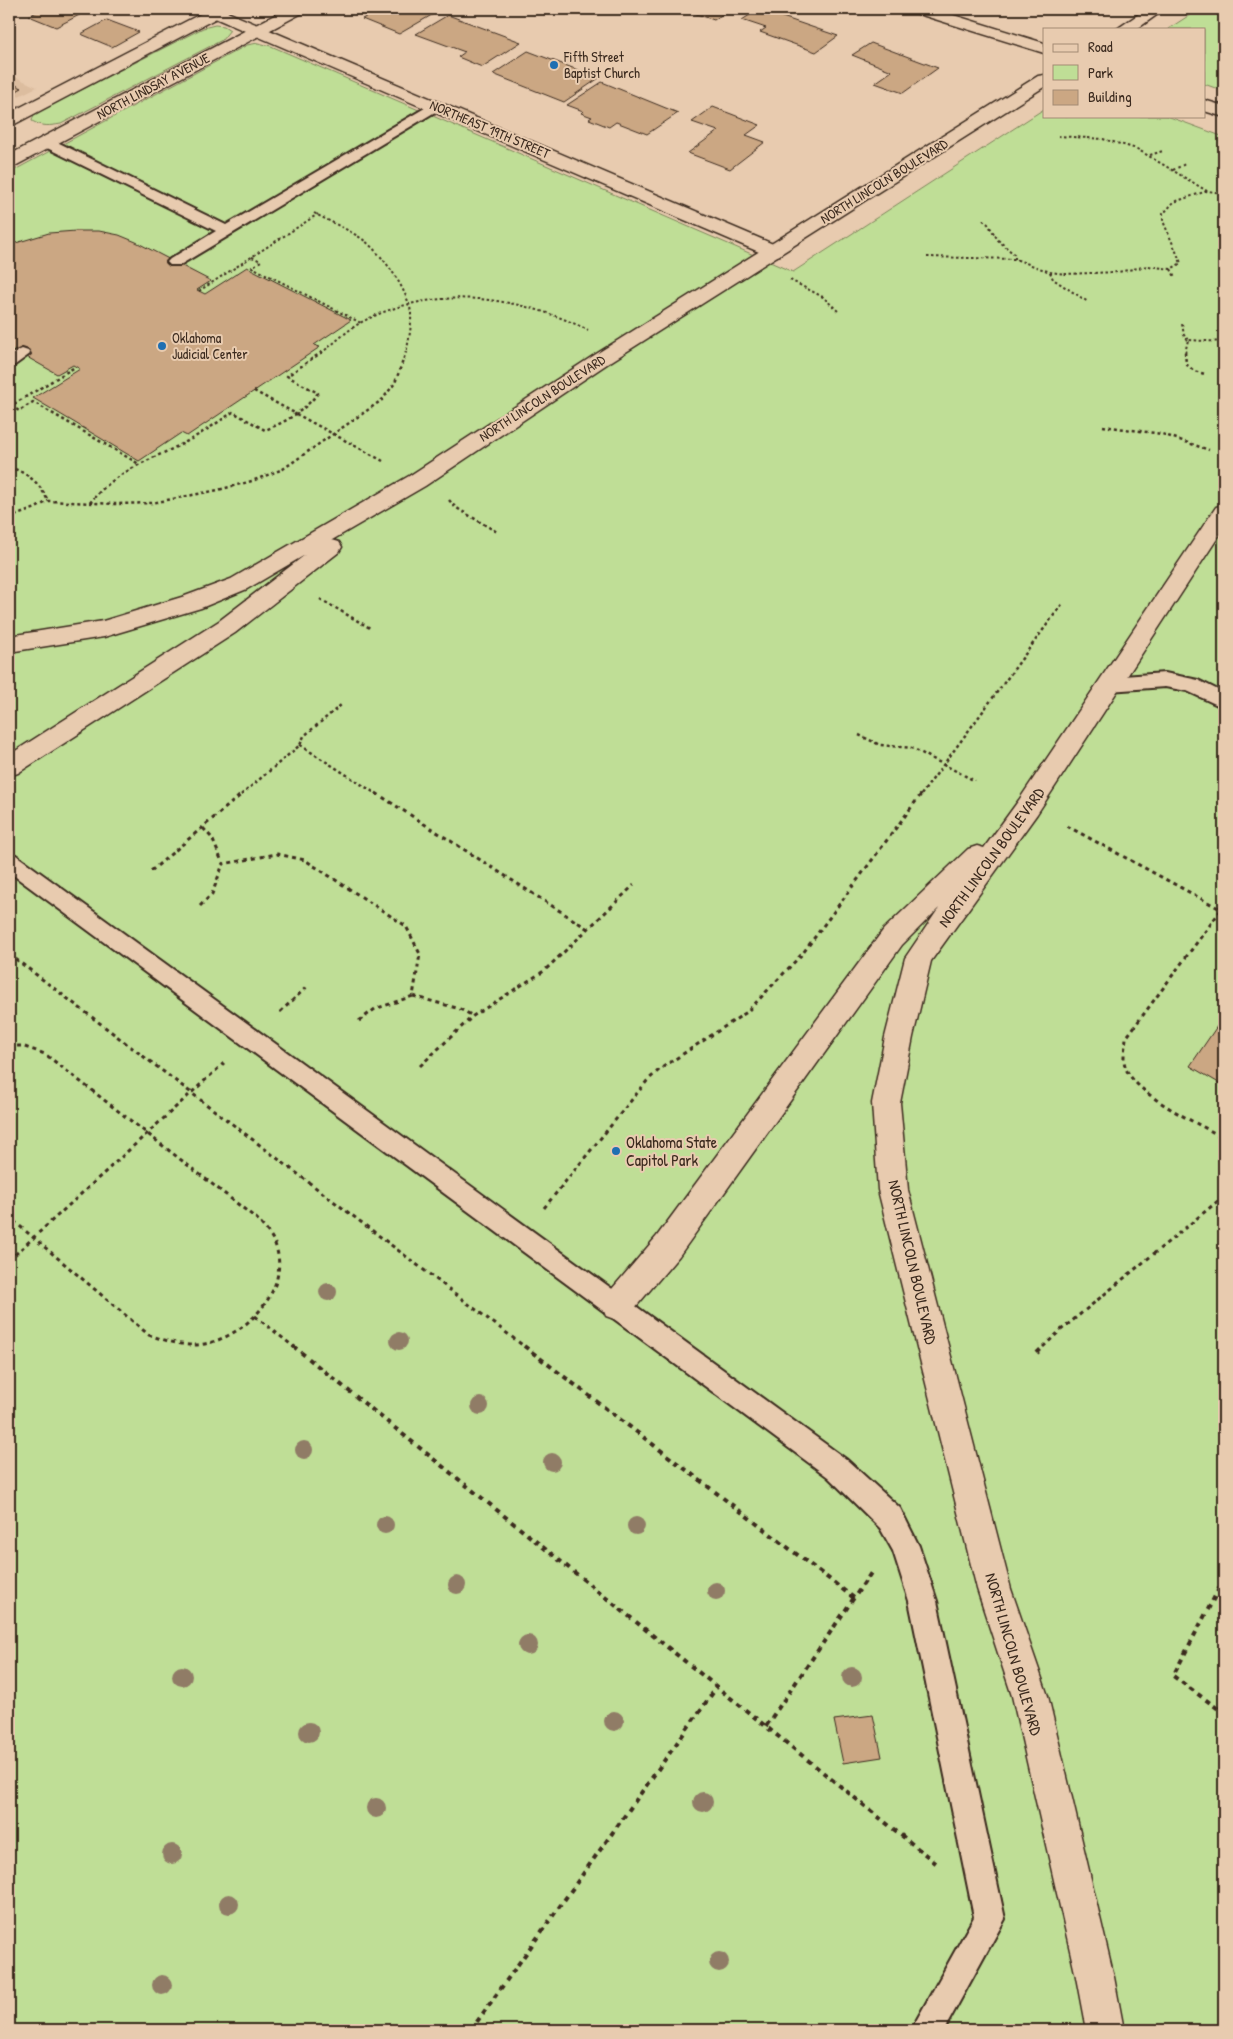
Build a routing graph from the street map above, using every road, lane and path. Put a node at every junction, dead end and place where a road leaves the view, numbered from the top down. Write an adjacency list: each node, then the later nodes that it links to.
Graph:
1 (298, 9): 6 (main road, NORTH LINDSAY AVENUE)
2 (918, 9): 7 (main road)
3 (1157, 9): 5 (main road)
4 (215, 10): 6 (main road, NORTHEAST 19TH STREET); 12 (main road)
5 (1127, 28)
6 (259, 30): 9 (main road, NORTHEAST 19TH STREET); 15 (main road, NORTH LINDSAY AVENUE)
7 (1043, 48)
8 (1043, 81): 28 (main road, NORTH LINCOLN BOULEVARD)
9 (435, 106): 23 (lane); 28 (main road, NORTHEAST 19TH STREET)
10 (1206, 106): 11 (main road)
11 (1224, 112)
12 (9, 120)
13 (9, 124): 15 (main road)
14 (1058, 136): 17 (path)
15 (46, 142): 18 (main road, NORTH LINDSAY AVENUE); 27 (lane)
16 (1164, 151): 17 (path)
17 (1150, 155): 20 (path)
18 (9, 162)
19 (1185, 164): 20 (path)
20 (1173, 170): 21 (path)
21 (1207, 191): 22 (path); 33 (path)
22 (1224, 193)
23 (282, 198): 25 (path); 27 (lane)
24 (326, 210): 25 (path)
25 (318, 215): 29 (path); 39 (path)
26 (983, 220): 31 (path)
27 (227, 231): 32 (lane)
28 (773, 251): 45 (main road, NORTH LINCOLN BOULEVARD)
29 (252, 256): 37 (path); 41 (path)
30 (927, 257): 31 (path)
31 (1015, 259): 34 (path)
32 (175, 262)
33 (1171, 269): 34 (path); 35 (path)
34 (1050, 272): 38 (path)
35 (1175, 277)
36 (790, 280): 40 (path)
37 (199, 291)
38 (1088, 302)
39 (410, 305): 41 (path); 45 (path); 52 (path)
40 (838, 311)
41 (361, 323): 50 (path)
42 (1182, 324): 43 (path)
43 (1188, 340): 44 (path); 47 (path)
44 (1224, 342)
45 (620, 347): 57 (main road, NORTH LINCOLN BOULEVARD)
46 (76, 367): 49 (path)
47 (1205, 374)
48 (254, 391): 50 (path)
49 (10, 407): 55 (path)
50 (296, 414): 52 (path); 55 (path)
51 (1103, 426): 53 (path)
52 (335, 435): 54 (path); 60 (path)
53 (1209, 450)
54 (384, 462)
55 (139, 464): 60 (path)
56 (9, 467): 59 (path)
57 (417, 480): 67 (main road, NORTH LINCOLN BOULEVARD); 74 (main road)
58 (446, 498): 63 (path)
59 (48, 501): 60 (path); 62 (path)
60 (90, 503)
61 (1224, 512): 68 (main road, NORTH LINCOLN BOULEVARD)
62 (9, 518)
63 (497, 532)
64 (319, 598): 66 (path)
65 (1063, 604): 73 (path)
66 (370, 628)
67 (9, 644)
68 (1109, 684): 69 (lane); 76 (main road, NORTH LINCOLN BOULEVARD)
69 (1224, 701)
70 (341, 705): 72 (path)
71 (859, 735): 73 (path)
72 (300, 745): 78 (path); 85 (path)
73 (944, 766): 75 (path); 100 (path)
74 (9, 767)
75 (975, 781)
76 (1028, 807): 103 (main road); 115 (main road, NORTH LINCOLN BOULEVARD)
77 (1067, 826): 84 (path)
78 (202, 828): 80 (path); 81 (path)
79 (9, 861): 100 (lane)
80 (223, 864): 83 (path); 88 (path)
81 (151, 871)
82 (634, 885): 85 (path)
83 (200, 906)
84 (1223, 911): 97 (path)
85 (588, 929): 90 (path)
86 (9, 954): 95 (path)
87 (309, 985): 89 (path)
88 (413, 996): 90 (path); 91 (path)
89 (280, 1012)
90 (473, 1016): 94 (path)
91 (359, 1021)
92 (9, 1046): 96 (path)
93 (224, 1062): 95 (path)
94 (420, 1066)
95 (191, 1093): 96 (path); 108 (path)
96 (148, 1133): 101 (path); 104 (path)
97 (1224, 1138)
98 (1224, 1196): 105 (path)
99 (9, 1217): 101 (path)
100 (520, 1235): 103 (lane)
101 (34, 1237): 102 (path); 104 (path)
102 (9, 1260)
103 (617, 1306): 112 (lane)
104 (255, 1316): 109 (path)
105 (1037, 1354)
106 (875, 1568): 108 (path)
107 (1224, 1579): 110 (path)
108 (854, 1598): 111 (path)
109 (717, 1687): 111 (path); 113 (path)
110 (1224, 1713)
111 (766, 1726): 112 (path)
112 (980, 1864): 114 (lane)
113 (471, 2030)
114 (927, 2030)
115 (1105, 2030)

